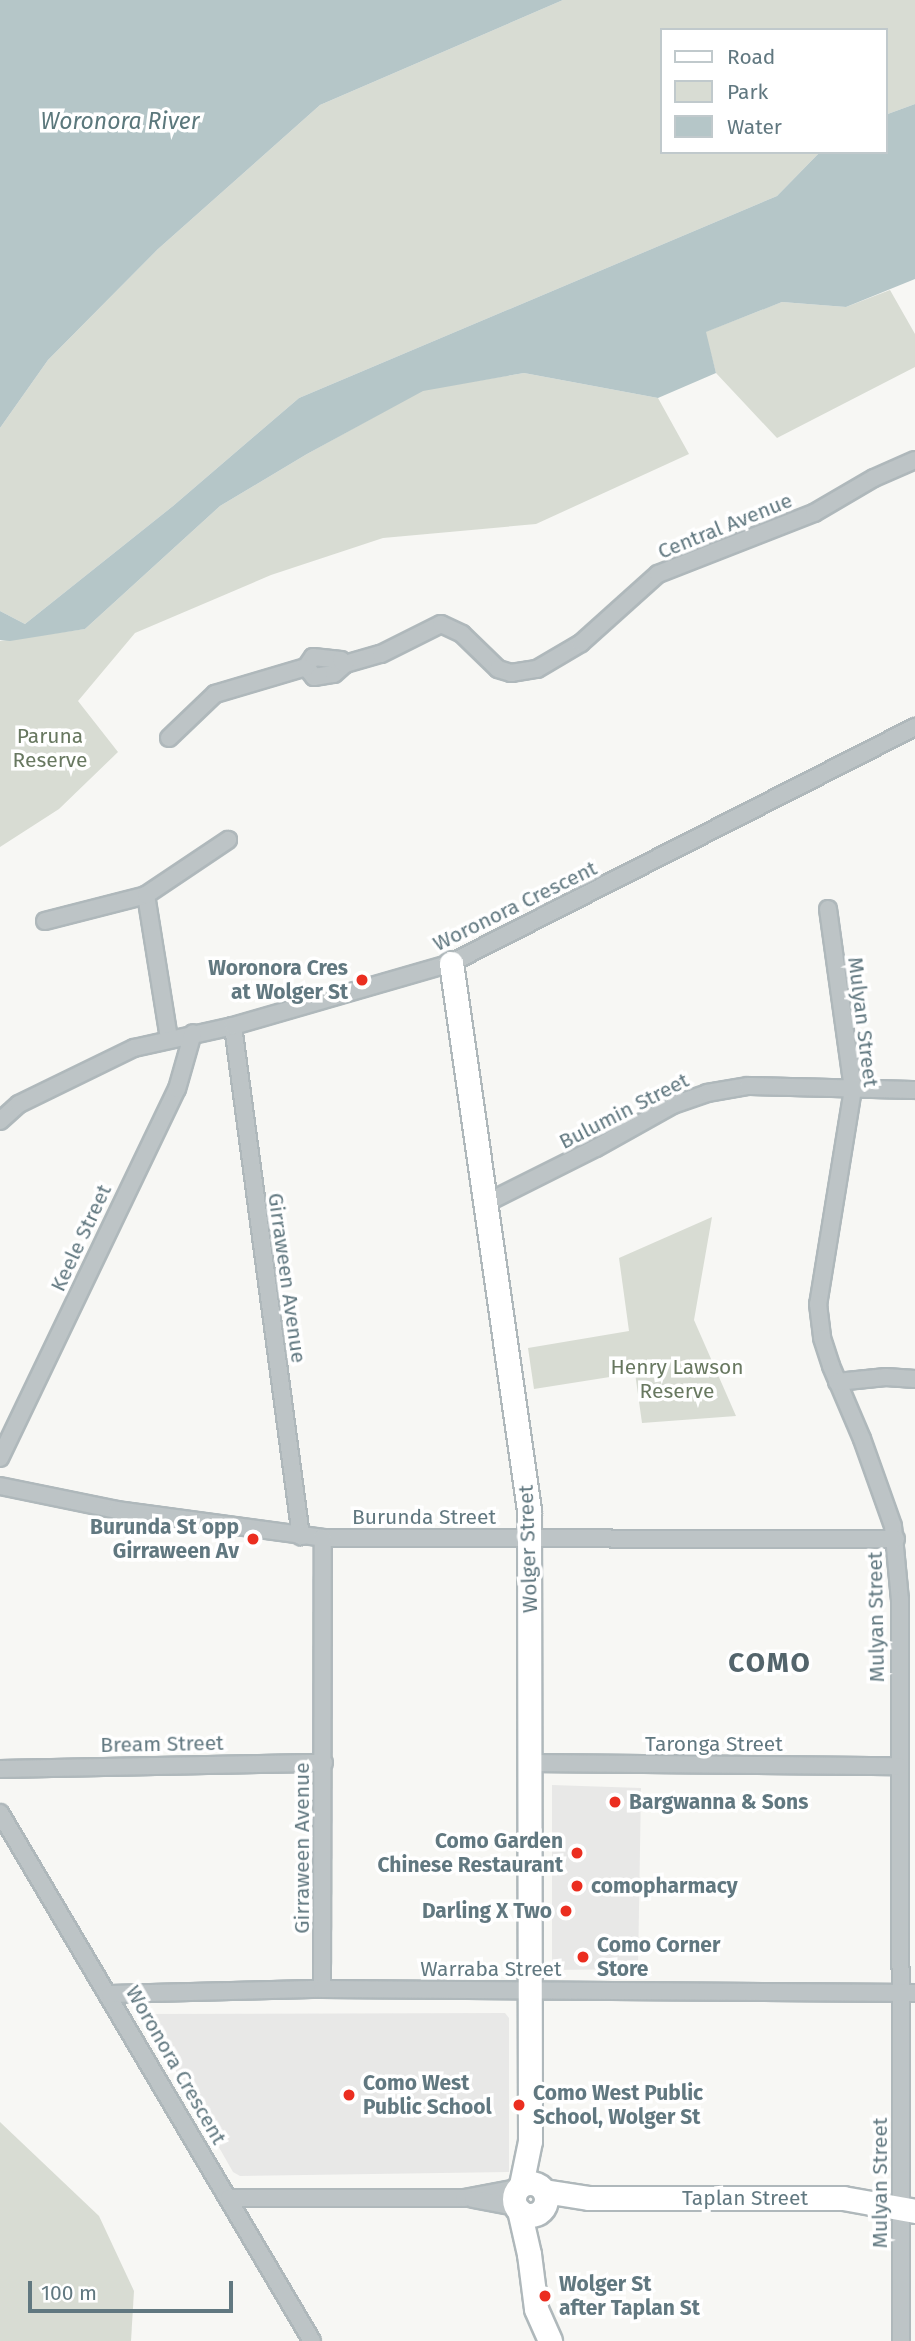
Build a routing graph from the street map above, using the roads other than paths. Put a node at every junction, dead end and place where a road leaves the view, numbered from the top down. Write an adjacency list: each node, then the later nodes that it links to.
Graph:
1 (915, 460): 3 (street, Central Avenue)
2 (915, 727): 8 (street, Woronora Crescent)
3 (169, 738)
4 (228, 840): 5 (street)
5 (146, 895): 7 (street); 11 (street)
6 (828, 909): 12 (street, Mulyan Street)
7 (45, 921)
8 (451, 963): 9 (street, Woronora Crescent); 15 (street, Wolger Street)
9 (233, 1026): 10 (street, Woronora Crescent); 20 (street, Girraween Avenue)
10 (194, 1033): 11 (street, Woronora Crescent); 18 (street, Keele Street)
11 (169, 1039): 14 (street, Woronora Crescent)
12 (853, 1089): 13 (street, Bulumin Street); 15 (street, Bulumin Street); 17 (street, Mulyan Street)
13 (915, 1090)
14 (0, 1121)
15 (486, 1203): 21 (street, Wolger Street)
16 (915, 1379): 17 (street)
17 (837, 1382): 23 (street, Mulyan Street)
18 (0, 1458)
19 (0, 1486): 20 (street, Burunda Street)
20 (301, 1536): 22 (street, Burunda Street)
21 (530, 1537): 22 (street, Burunda Street); 23 (street, Burunda Street); 25 (street, Wolger Street)
22 (323, 1538): 24 (street, Girraween Avenue)
23 (895, 1539): 26 (street, Mulyan Street)
24 (324, 1763): 27 (street, Bream Street); 29 (street, Girraween Avenue)
25 (530, 1763): 26 (street, Taronga Street); 30 (street, Wolger Street)
26 (899, 1766): 31 (street, Mulyan Street)
27 (0, 1769)
28 (0, 1813): 32 (street, Woronora Crescent)
29 (322, 1989): 30 (street, Warraba Street); 32 (street, Warraba Street)
30 (529, 1990): 31 (street, Warraba Street); 34 (street, Wolger Street)
31 (908, 1993): 35 (street, Mulyan Street)
32 (110, 1994): 33 (street, Woronora Crescent)
33 (229, 2198): 34 (street, Taplan Street); 36 (street, Woronora Crescent)
34 (530, 2199): 35 (street, Taplan Street); 37 (street, Wolger Street)
35 (908, 2209): 38 (street, Mulyan Street)
36 (313, 2341)
37 (550, 2341)
38 (901, 2341)

